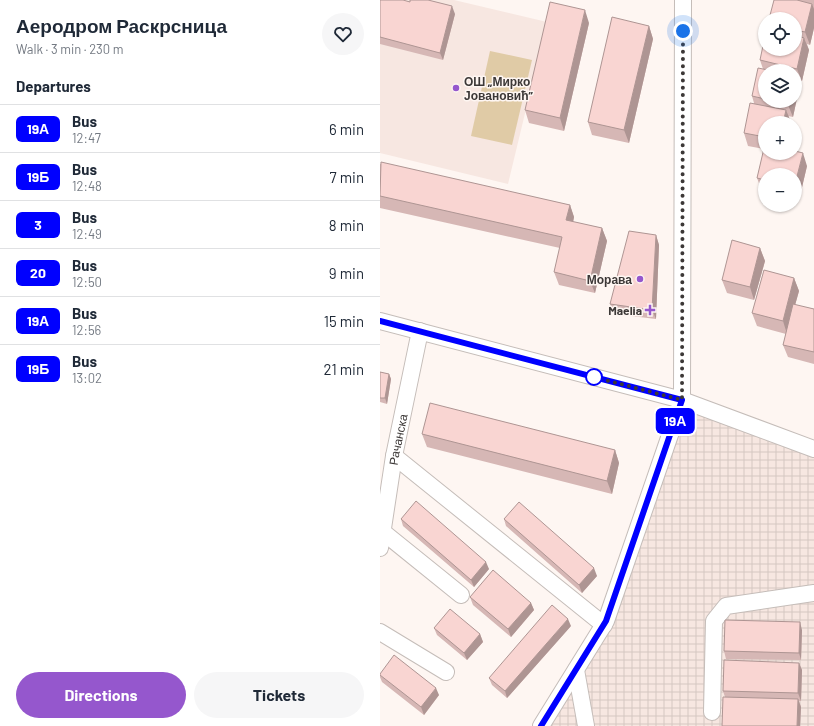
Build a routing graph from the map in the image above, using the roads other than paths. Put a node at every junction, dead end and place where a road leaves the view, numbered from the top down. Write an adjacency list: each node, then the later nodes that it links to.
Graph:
1 (683, 0): 4 (street)
2 (380, 321): 3 (street)
3 (420, 332): 4 (street); 6 (street, Рачанска)
4 (682, 400): 5 (street); 10 (street)
5 (814, 449)
6 (394, 456): 7 (street, Рачанска); 10 (street)
7 (381, 540): 9 (street)
8 (814, 593): 14 (street)
9 (460, 595)
10 (604, 625): 12 (street)
11 (380, 632): 13 (street)
12 (576, 670): 15 (street); 16 (street)
13 (446, 672)
14 (712, 712)
15 (541, 726)
16 (586, 726)

